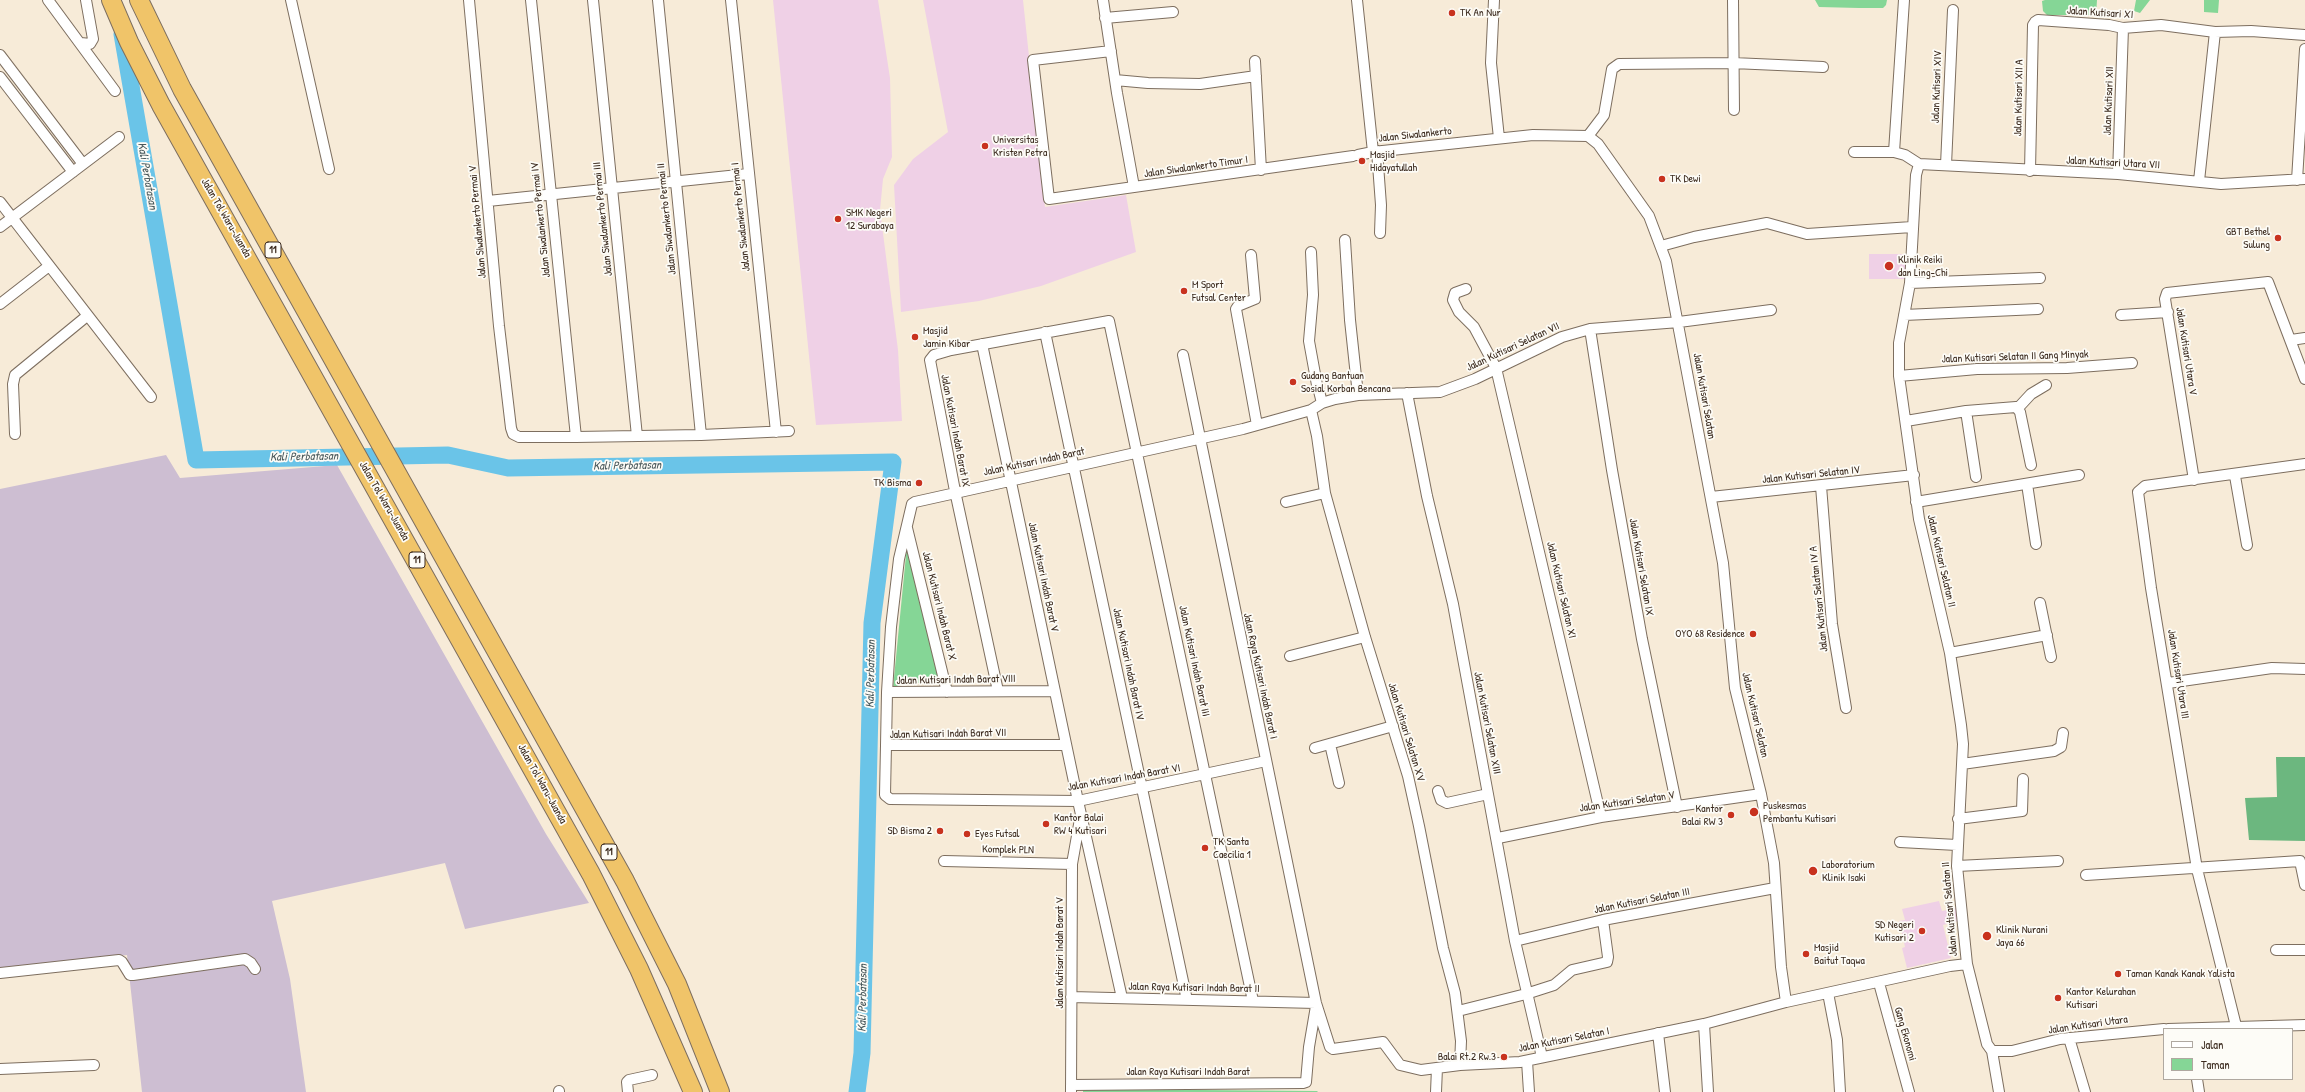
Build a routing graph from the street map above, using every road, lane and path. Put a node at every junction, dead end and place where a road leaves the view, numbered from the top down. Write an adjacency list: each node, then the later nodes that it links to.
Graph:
1 (48, 0): 23 (street)
2 (86, 0): 23 (street)
3 (111, 0): 209 (highway, Jalan Tol Waru–Juanda / 11)
4 (139, 0): 207 (highway, 11)
5 (291, 0): 46 (street)
6 (469, 0): 58 (street, Jalan Siwalankerto Permai V)
7 (531, 0): 57 (street, Jalan Siwalankerto Permai IV)
8 (593, 0): 55 (street, Jalan Siwalankerto Permai III)
9 (658, 0): 54 (street, Jalan Siwalankerto Permai II)
10 (730, 0): 50 (street, Jalan Siwalankerto Permai I)
11 (1103, 0): 18 (street, Jalan Siwalankerto Timur I)
12 (1357, 0): 40 (street, Jalan Siwalankerto)
13 (1494, 0): 37 (street)
14 (1733, 0): 28 (street)
15 (1904, 0): 42 (street)
16 (1953, 10): 45 (street, Jalan Kutisari XIV)
17 (1173, 12): 18 (street)
18 (1105, 18): 25 (street, Jalan Siwalankerto Timur I)
19 (2032, 25): 20 (street, Jalan Kutisari XI); 48 (street, Jalan Kutisari XII A)
20 (2123, 28): 21 (street, Jalan Kutisari XI); 51 (street, Jalan Kutisari XII)
21 (2215, 32): 22 (street, Jalan Kutisari XI); 53 (street)
22 (2305, 35)
23 (81, 43): 33 (street)
24 (2305, 49): 52 (street)
25 (1111, 51): 32 (street, Jalan Siwalankerto Timur I); 56 (street)
26 (0, 55): 38 (street)
27 (1255, 61): 30 (street)
28 (1733, 63): 29 (street); 34 (street); 35 (street)
29 (1823, 67)
30 (1256, 76): 32 (street); 47 (street)
31 (0, 77): 39 (street)
32 (1115, 80): 56 (street, Jalan Siwalankerto Timur I)
33 (115, 91)
34 (1734, 110)
35 (1588, 136): 37 (street, Jalan Siwalankerto); 65 (street, Jalan Kutisari Selatan)
36 (119, 137): 43 (street)
37 (1499, 138): 40 (street, Jalan Siwalankerto)
38 (66, 141): 39 (street); 43 (street)
39 (55, 148): 49 (street)
40 (1375, 151): 47 (street, Jalan Siwalankerto Timur I); 63 (street)
41 (1854, 152): 42 (street)
42 (1894, 152): 44 (street)
43 (83, 164): 49 (street)
44 (1919, 164): 45 (street, Jalan Kutisari Utara VII); 62 (street, Jalan Kutisari Selatan II)
45 (1946, 165): 48 (street, Jalan Kutisari Utara VII)
46 (329, 169)
47 (1261, 170): 56 (street, Jalan Siwalankerto Timur I)
48 (2030, 171): 51 (street, Jalan Kutisari Utara VII)
49 (73, 172): 60 (street)
50 (748, 174): 54 (street); 102 (street, Jalan Siwalankerto Permai I)
51 (2118, 174): 53 (street, Jalan Kutisari Utara VII)
52 (2301, 179): 53 (street, Jalan Kutisari Utara VII)
53 (2199, 181)
54 (676, 182): 55 (street); 104 (street, Jalan Siwalankerto Permai II)
55 (612, 187): 57 (street); 105 (street, Jalan Siwalankerto Permai III)
56 (1134, 187)
57 (549, 193): 58 (street); 106 (street, Jalan Siwalankerto Permai IV)
58 (488, 201): 106 (street, Jalan Siwalankerto Permai V)
59 (0, 202): 60 (street)
60 (12, 218): 61 (street); 68 (street)
61 (0, 227)
62 (1912, 227): 65 (street); 70 (street, Jalan Kutisari Selatan II)
63 (1380, 233)
64 (1345, 240): 93 (street)
65 (1661, 246): 79 (street, Jalan Kutisari Selatan)
66 (1311, 252): 95 (street)
67 (1251, 255): 100 (street)
68 (49, 266): 72 (street); 78 (street)
69 (2040, 278): 70 (street)
70 (1910, 284): 76 (street, Jalan Kutisari Selatan II)
71 (1466, 289): 88 (street, Jalan Kutisari Selatan XI)
72 (0, 304)
73 (2038, 309): 76 (street)
74 (1771, 310): 79 (street, Jalan Kutisari Selatan VII)
75 (2168, 312): 77 (street); 84 (street, Jalan Kutisari Utara V); 117 (street, Jalan Kutisari Utara V)
76 (1904, 315): 89 (street, Jalan Kutisari Selatan II)
77 (2121, 315)
78 (87, 316): 94 (street); 103 (street)
79 (1679, 322): 81 (street, Jalan Kutisari Selatan VII); 122 (street, Jalan Kutisari Selatan)
80 (1111, 326): 82 (street, Jalan Kutisari Indah Barat IX); 108 (street, Jalan Kutisari Indah Barat III)
81 (1590, 329): 88 (street, Jalan Kutisari Selatan VII); 158 (street, Jalan Kutisari Selatan IX)
82 (1045, 332): 85 (street, Jalan Kutisari Indah Barat IX); 111 (street, Jalan Kutisari Indah Barat IV)
83 (2305, 338): 84 (street)
84 (2291, 340): 90 (street)
85 (982, 344): 116 (street, Jalan Kutisari Indah Barat V); 120 (street, Jalan Kutisari Indah Barat IX)
86 (1183, 355): 107 (street, Jalan Raya Kutisari Indah Barat I)
87 (2132, 363): 89 (street, Jalan Kutisari Selatan II Gang Minyak)
88 (1496, 368): 92 (street, Jalan Kutisari Selatan VII); 160 (street, Jalan Kutisari Selatan XI)
89 (1899, 376): 99 (street, Jalan Kutisari Selatan II)
90 (2305, 379)
91 (2046, 385): 96 (street)
92 (1407, 393): 93 (street, Jalan Kutisari Selatan VII); 154 (street, Jalan Kutisari Selatan XIII)
93 (1358, 395): 95 (street, Jalan Kutisari Selatan VII)
94 (151, 397)
95 (1322, 403): 97 (street, Jalan Kutisari Selatan VII)
96 (2018, 408): 98 (street); 110 (street)
97 (1311, 410): 100 (street, Jalan Kutisari Selatan VII); 121 (street, Jalan Kutisari Selatan XV)
98 (1966, 411): 99 (street); 115 (street)
99 (1906, 421): 112 (street, Jalan Kutisari Selatan II)
100 (1257, 425): 107 (street, Jalan Kutisari Selatan VII)
101 (789, 431): 102 (street)
102 (776, 432): 104 (street)
103 (15, 434)
104 (701, 435): 105 (street)
105 (637, 436): 106 (street)
106 (576, 437)
107 (1198, 438): 108 (street); 147 (street, Jalan Raya Kutisari Indah Barat I)
108 (1138, 452): 111 (street, Jalan Kutisari Indah Barat); 149 (street, Jalan Kutisari Indah Barat III)
109 (2305, 464): 114 (street, Jalan Kutisari Utara III)
110 (2031, 465)
111 (1074, 466): 116 (street, Jalan Kutisari Indah Barat); 152 (street, Jalan Kutisari Indah Barat IV)
112 (1914, 475): 119 (street, Jalan Kutisari Selatan IV); 124 (street, Jalan Kutisari Selatan II)
113 (2079, 475): 118 (street)
114 (2235, 476): 117 (street, Jalan Kutisari Utara III); 127 (street)
115 (1976, 477)
116 (1010, 479): 120 (street, Jalan Kutisari Indah Barat); 137 (street, Jalan Kutisari Indah Barat V)
117 (2194, 480): 135 (street, Jalan Kutisari Utara III)
118 (2027, 484): 124 (street); 126 (street)
119 (1821, 486): 122 (street, Jalan Kutisari Selatan IV); 140 (street, Jalan Kutisari Selatan IV A)
120 (955, 491): 125 (street, Jalan Kutisari Indah Barat); 136 (street, Jalan Kutisari Indah Barat IX)
121 (1325, 493): 123 (street); 130 (street, Jalan Kutisari Selatan XV)
122 (1711, 497): 155 (street, Jalan Kutisari Selatan)
123 (1286, 502)
124 (1916, 502): 131 (street, Jalan Kutisari Selatan II)
125 (907, 526): 138 (street, Jalan Kutisari Indah Barat); 139 (street, Jalan Kutisari Indah Barat X)
126 (2036, 544)
127 (2247, 544)
128 (2040, 603): 129 (street)
129 (2047, 635): 131 (street); 133 (street)
130 (1365, 637): 132 (street); 141 (street, Jalan Kutisari Selatan XV)
131 (1950, 653): 148 (street, Jalan Kutisari Selatan II)
132 (1290, 656)
133 (2051, 657)
134 (2305, 668): 135 (street)
135 (2168, 683): 170 (street, Jalan Kutisari Utara III)
136 (998, 691): 137 (street, Jalan Kutisari Indah Barat VIII); 139 (street, Jalan Kutisari Indah Barat VIII)
137 (1055, 691): 145 (street, Jalan Kutisari Indah Barat V)
138 (887, 692): 139 (street, Jalan Kutisari Indah Barat VIII); 144 (street, Jalan Kutisari Indah Barat VIII)
139 (947, 692)
140 (1846, 708)
141 (1393, 726): 143 (street); 190 (street, Jalan Kutisari Selatan XV)
142 (2062, 734): 148 (street)
143 (1330, 744): 146 (street); 151 (street)
144 (886, 745): 145 (street, Jalan Kutisari Indah Barat VII); 156 (street, Jalan Kutisari Indah Barat VII)
145 (1066, 745): 157 (street, Jalan Kutisari Indah Barat V)
146 (1315, 748)
147 (1266, 761): 149 (street, Jalan Kutisari Indah Barat VI); 189 (street, Jalan Raya Kutisari Indah Barat I)
148 (1962, 764): 161 (street, Jalan Kutisari Selatan II)
149 (1206, 774): 152 (street, Jalan Kutisari Indah Barat VI); 187 (street, Jalan Kutisari Indah Barat III)
150 (2023, 779): 161 (street)
151 (1339, 782)
152 (1142, 788): 157 (street, Jalan Kutisari Indah Barat VI); 186 (street, Jalan Kutisari Indah Barat IV)
153 (1438, 791): 154 (street)
154 (1488, 794): 162 (street, Jalan Kutisari Selatan XIII)
155 (1762, 794): 158 (street, Jalan Kutisari Selatan V); 173 (street, Jalan Kutisari Selatan)
156 (890, 799): 157 (street, Jalan Kutisari Indah Barat VI)
157 (1078, 801): 159 (street, Jalan Kutisari Indah Barat V)
158 (1677, 807): 160 (street, Jalan Kutisari Selatan V)
159 (1081, 814): 168 (street, Jalan Kutisari Indah Barat V); 185 (street, Jalan Kutisari Indah Barat V)
160 (1602, 817): 162 (street, Jalan Kutisari Selatan V)
161 (1958, 819): 164 (street, Jalan Kutisari Selatan II)
162 (1498, 838): 175 (street, Jalan Kutisari Selatan XIII)
163 (1900, 842): 164 (street)
164 (1957, 845): 169 (street, Jalan Kutisari Selatan II)
165 (944, 861): 168 (street, Komplek PLN)
166 (2058, 861): 169 (street)
167 (2302, 861): 170 (street); 172 (street)
168 (1072, 864): 184 (street, Jalan Kutisari Indah Barat V)
169 (1957, 866): 178 (street, Jalan Kutisari Selatan II)
170 (2196, 869): 171 (street); 193 (street, Jalan Kutisari Utara III)
171 (2086, 874)
172 (2305, 885)
173 (1775, 888): 174 (street, Jalan Kutisari Selatan III); 188 (street, Jalan Kutisari Selatan)
174 (1603, 920): 175 (street, Jalan Kutisari Selatan III); 183 (street)
175 (1515, 941): 183 (street, Jalan Kutisari Selatan XIII)
176 (2276, 950): 177 (street)
177 (2305, 950)
178 (1967, 964): 181 (street); 198 (street)
179 (255, 969): 180 (street)
180 (0, 973)
181 (1879, 983): 182 (street); 216 (street, Gang Ekonomi)
182 (1828, 993): 188 (street); 215 (street)
183 (1526, 994): 190 (street); 199 (street, Jalan Kutisari Selatan XIII)
184 (1071, 997): 185 (street, Jalan Raya Kutisari Indah Barat II); 208 (street, Jalan Kutisari Indah Barat V)
185 (1122, 998): 186 (street, Jalan Raya Kutisari Indah Barat II)
186 (1187, 1000): 187 (street, Jalan Raya Kutisari Indah Barat II)
187 (1253, 1001): 189 (street, Jalan Raya Kutisari Indah Barat II)
188 (1786, 1002): 191 (street, Jalan Kutisari Selatan I)
189 (1316, 1003): 203 (street, Jalan Kutisari Selatan I); 208 (street, Jalan Raya Kutisari Indah Barat)
190 (1458, 1011): 202 (street, Jalan Kutisari Selatan XV)
191 (1704, 1024): 196 (street, Jalan Kutisari Selatan I); 214 (street)
192 (2305, 1025): 193 (street)
193 (2236, 1026): 194 (street)
194 (2190, 1028)
195 (2163, 1029): 197 (street, Jalan Kutisari Utara)
196 (1658, 1033): 199 (street, Jalan Kutisari Selatan I); 213 (street)
197 (2069, 1038): 198 (street, Jalan Kutisari Utara); 218 (street)
198 (1992, 1051): 217 (street)
199 (1542, 1057): 200 (street, Jalan Kutisari Selatan I)
200 (1527, 1061): 202 (street, Jalan Kutisari Selatan I); 212 (street)
201 (94, 1065): 204 (street)
202 (1460, 1065): 203 (street, Jalan Kutisari Selatan I)
203 (1437, 1068): 211 (street)
204 (0, 1069)
205 (652, 1075): 210 (street)
206 (2197, 1080): 219 (street)
207 (718, 1086)
208 (1071, 1089)
209 (692, 1090)
210 (628, 1092)
211 (1436, 1092)
212 (1529, 1092)
213 (1665, 1092)
214 (1708, 1092)
215 (1840, 1092)
216 (1909, 1092)
217 (1999, 1092)
218 (2085, 1092)
219 (2199, 1092)

